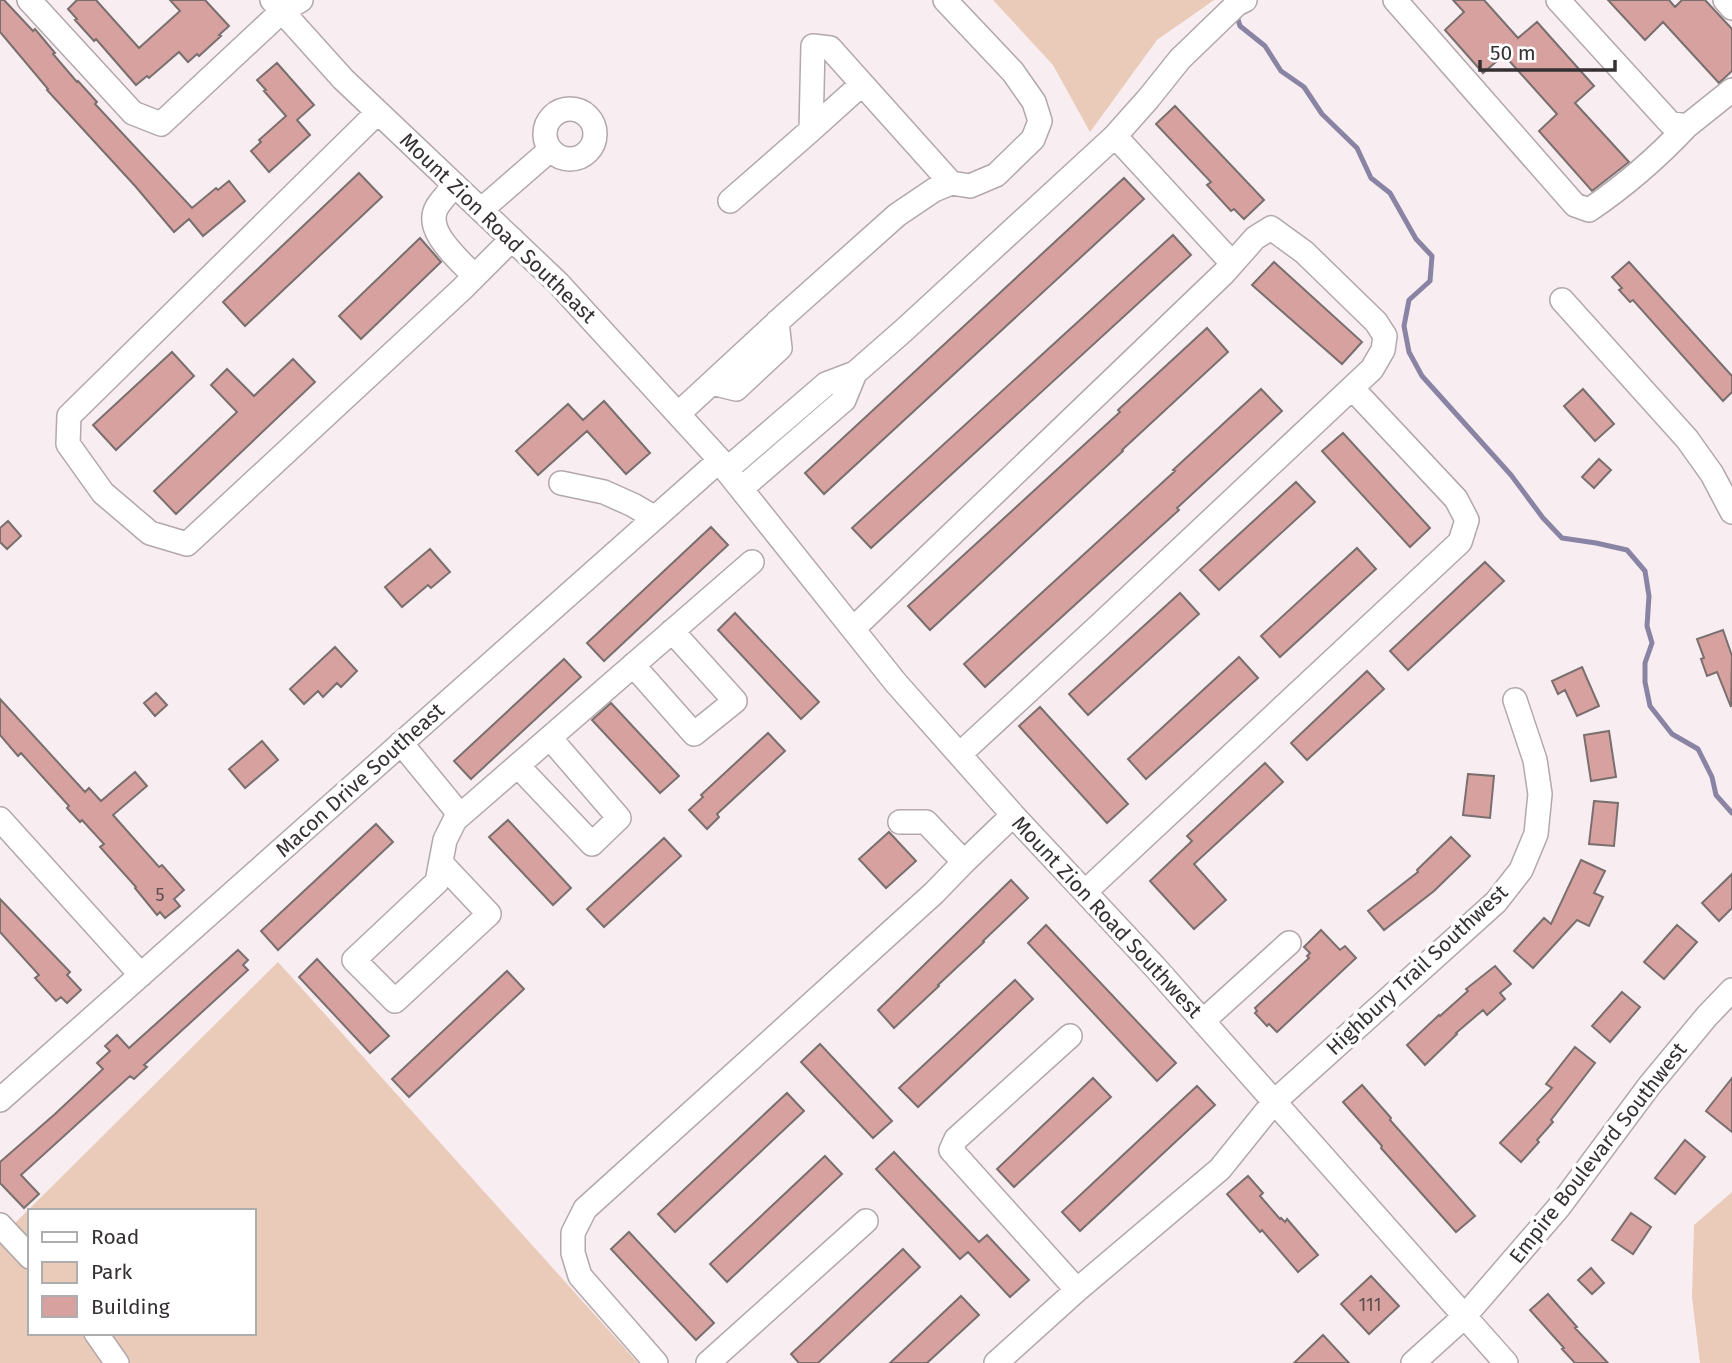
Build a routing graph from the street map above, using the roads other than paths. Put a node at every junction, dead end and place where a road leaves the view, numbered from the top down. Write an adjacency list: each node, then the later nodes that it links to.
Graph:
1 (29, 0): 7 (street)
2 (945, 0): 16 (street)
3 (1245, 0): 14 (street)
4 (1395, 0): 12 (street)
5 (1558, 0): 12 (street)
6 (1725, 0): 8 (street)
7 (285, 4): 11 (street, Mount Zion Road Southeast)
8 (1732, 8)
9 (862, 84): 13 (street); 13 (street); 16 (street)
10 (1732, 90): 12 (street)
11 (378, 112): 17 (street, Mount Zion Road Southeast); 22 (street)
12 (1687, 126)
13 (811, 130): 18 (street)
14 (1115, 136): 21 (street); 26 (street)
15 (550, 150): 19 (street)
16 (951, 183): 24 (street)
17 (455, 185): 19 (street, Mount Zion Road Southeast); 22 (street)
18 (730, 201)
19 (481, 210): 20 (street, Mount Zion Road Southeast)
20 (512, 239): 22 (street); 29 (street, Mount Zion Road Southeast)
21 (1232, 263): 28 (street); 36 (street)
22 (474, 276)
23 (1562, 300): 33 (street)
24 (777, 322): 25 (street); 25 (street)
25 (748, 352): 27 (street); 27 (street)
26 (855, 373): 30 (street, Macon Drive Southeast); 32 (street)
27 (712, 383): 29 (street)
28 (1352, 388): 42 (street); 50 (street)
29 (678, 414): 30 (street, Mount Zion Road Southeast)
30 (723, 465): 32 (street, Mount Zion Road Southwest); 34 (street, Macon Drive Southeast)
31 (561, 483): 34 (street)
32 (741, 489): 36 (street, Mount Zion Road Southwest)
33 (1732, 511)
34 (655, 518): 41 (street, Macon Drive Southeast)
35 (752, 562): 37 (street)
36 (853, 629): 42 (street, Mount Zion Road Southwest)
37 (672, 631): 38 (street); 38 (street)
38 (633, 665): 40 (street)
39 (1515, 700): 57 (street, Highbury Trail Southwest)
40 (550, 738): 43 (street); 43 (street)
41 (401, 743): 45 (street); 52 (street, Macon Drive Southeast)
42 (960, 754): 44 (street, Mount Zion Road Southwest)
43 (518, 766): 45 (street)
44 (1013, 815): 48 (street); 50 (street, Mount Zion Road Southwest)
45 (460, 816): 49 (street)
46 (0, 819): 52 (street)
47 (901, 822): 48 (street)
48 (964, 862): 65 (street)
49 (441, 863): 49 (street)
50 (1086, 891): 54 (street, Mount Zion Road Southwest)
51 (1289, 943): 54 (street)
52 (141, 975): 56 (street, Macon Drive Southeast)
53 (1732, 990): 62 (street, Empire Boulevard Southwest)
54 (1203, 1021): 57 (street, Mount Zion Road Southwest)
55 (1070, 1036): 61 (street)
56 (0, 1100)
57 (1274, 1102): 61 (street, Highbury Trail Southwest); 62 (street, Mount Zion Road Southwest)
58 (866, 1221): 66 (street)
59 (0, 1225): 60 (street)
60 (28, 1255)
61 (1077, 1290): 67 (street, Highbury Trail Southwest)
62 (1464, 1317): 68 (street, Empire Boulevard Southwest); 69 (street, Mount Zion Road Southwest)
63 (97, 1335): 64 (street)
64 (117, 1363)
65 (656, 1363)
66 (708, 1363)
67 (996, 1363)
68 (1413, 1363)
69 (1506, 1363)

